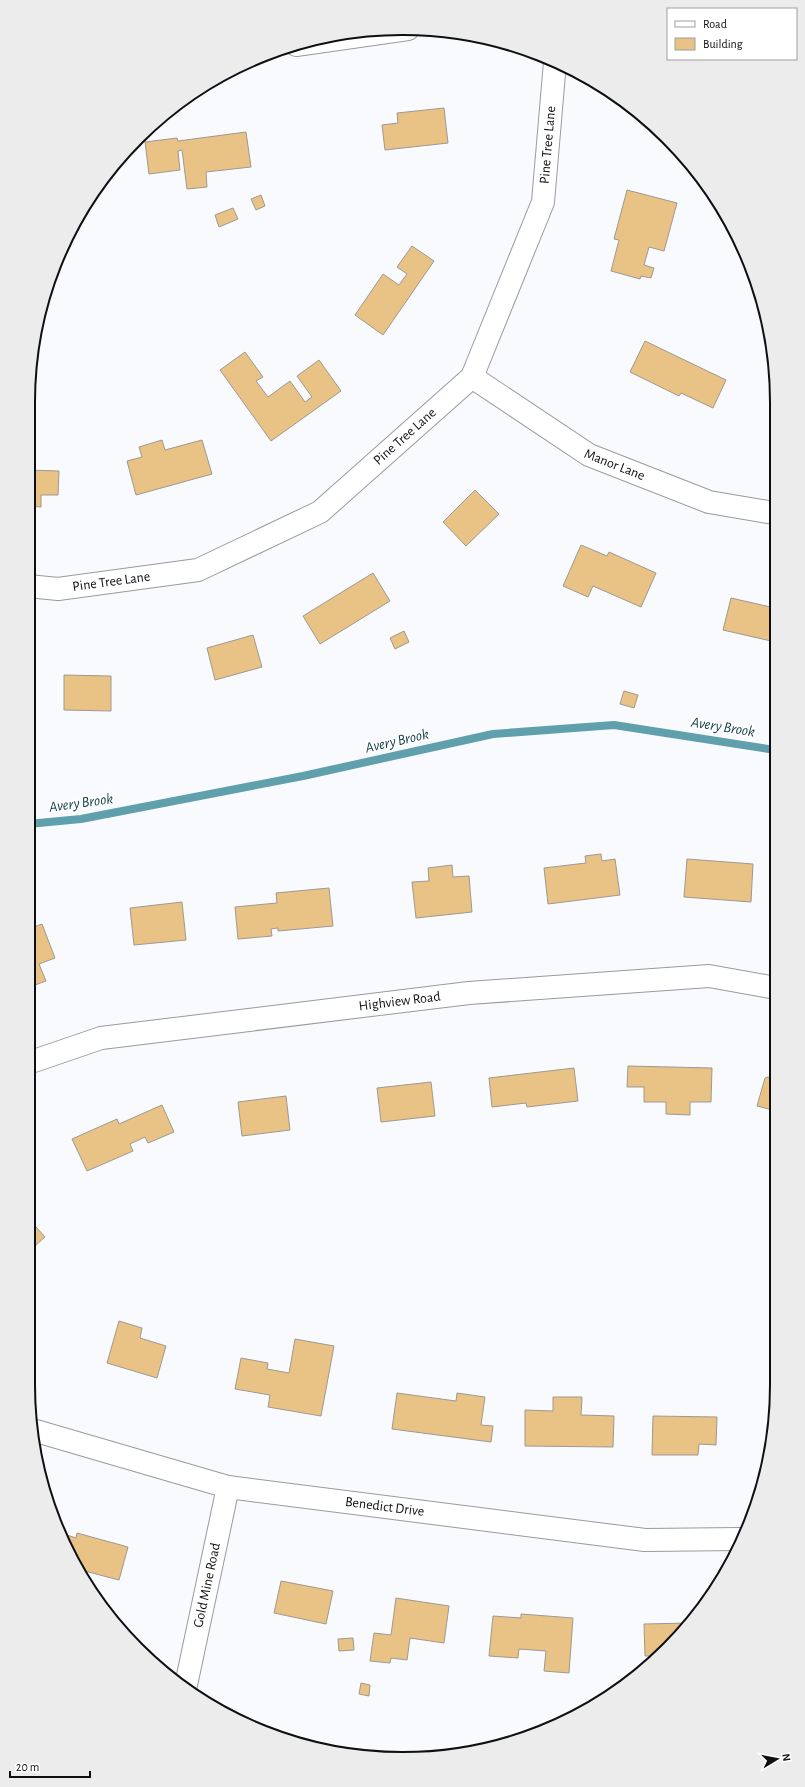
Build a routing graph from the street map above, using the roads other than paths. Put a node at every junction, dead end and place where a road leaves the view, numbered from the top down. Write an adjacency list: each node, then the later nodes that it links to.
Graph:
1 (554, 68): 2 (street, Pine Tree Lane)
2 (472, 377): 3 (street, Manor Lane); 4 (street, Pine Tree Lane)
3 (770, 512)
4 (35, 587)
5 (770, 987): 6 (street, Highview Road)
6 (35, 1061)
7 (38, 1432): 8 (street, Benedict Drive)
8 (228, 1487): 9 (street, Benedict Drive); 10 (street, Gold Mine Road)
9 (736, 1539)
10 (187, 1682)

